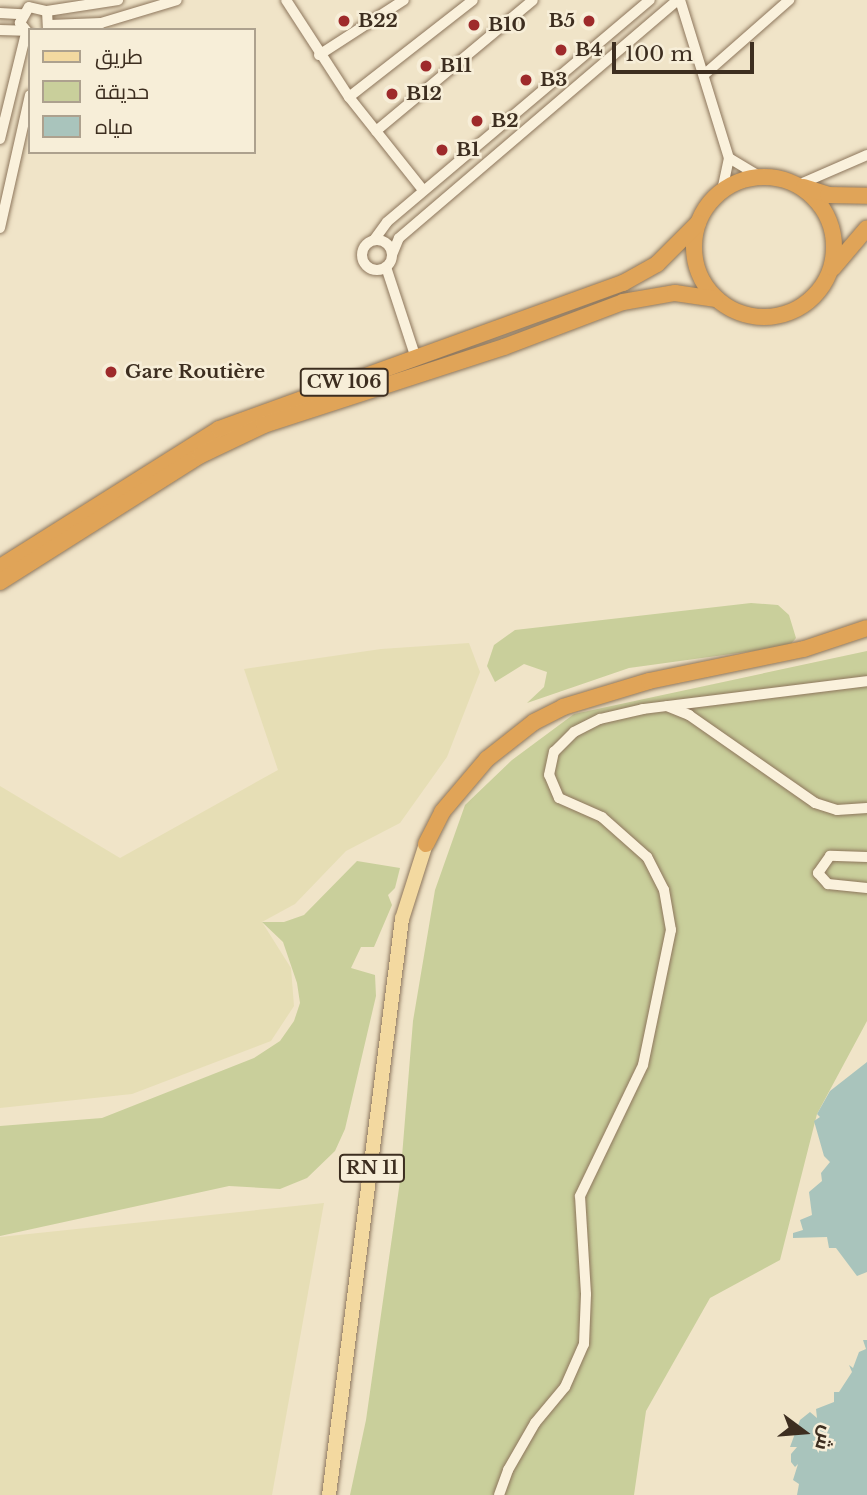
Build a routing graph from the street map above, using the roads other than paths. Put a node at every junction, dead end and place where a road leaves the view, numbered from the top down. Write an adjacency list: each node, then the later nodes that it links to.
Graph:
1 (118, 0): 10 (street)
2 (177, 0): 13 (street)
3 (404, 0): 16 (street)
4 (473, 0): 18 (street)
5 (533, 0): 20 (street)
6 (650, 0): 26 (street)
7 (679, 0): 17 (street); 33 (street)
8 (789, 0): 17 (street)
9 (289, 1): 16 (street)
10 (46, 7): 11 (street); 13 (street)
11 (25, 8): 12 (street); 15 (street)
12 (0, 13)
13 (49, 27)
14 (0, 30): 15 (street)
15 (26, 33): 21 (street)
16 (319, 55): 18 (street)
17 (706, 73): 23 (street)
18 (349, 97): 20 (street)
19 (28, 104): 30 (street)
20 (376, 131): 26 (street)
21 (0, 139)
22 (867, 155): 25 (street)
23 (729, 158): 24 (street); 27 (street)
24 (759, 176): 25 (highway); 27 (highway)
25 (798, 185): 28 (highway); 35 (highway)
26 (423, 190): 32 (street)
27 (722, 191): 29 (highway)
28 (867, 196)
29 (698, 223): 36 (highway); 37 (highway, CW 106)
30 (0, 228)
31 (867, 228): 35 (highway)
32 (374, 240): 33 (street); 34 (street)
33 (392, 255): 34 (street)
34 (386, 267): 37 (street)
35 (830, 273): 36 (highway)
36 (715, 299): 39 (highway, CW 106)
37 (416, 358): 38 (highway, CW 106)
38 (0, 567)
39 (0, 582)
40 (867, 628): 47 (highway, RN 11)
41 (867, 638): 47 (highway, RN 11)
42 (867, 681): 43 (street)
43 (705, 700): 44 (street); 45 (street)
44 (664, 705): 45 (street); 51 (street)
45 (704, 727): 46 (street)
46 (867, 808)
47 (426, 844): 50 (main road, RN 11)
48 (867, 857): 49 (street)
49 (867, 888)
50 (329, 1495)
51 (499, 1495)

